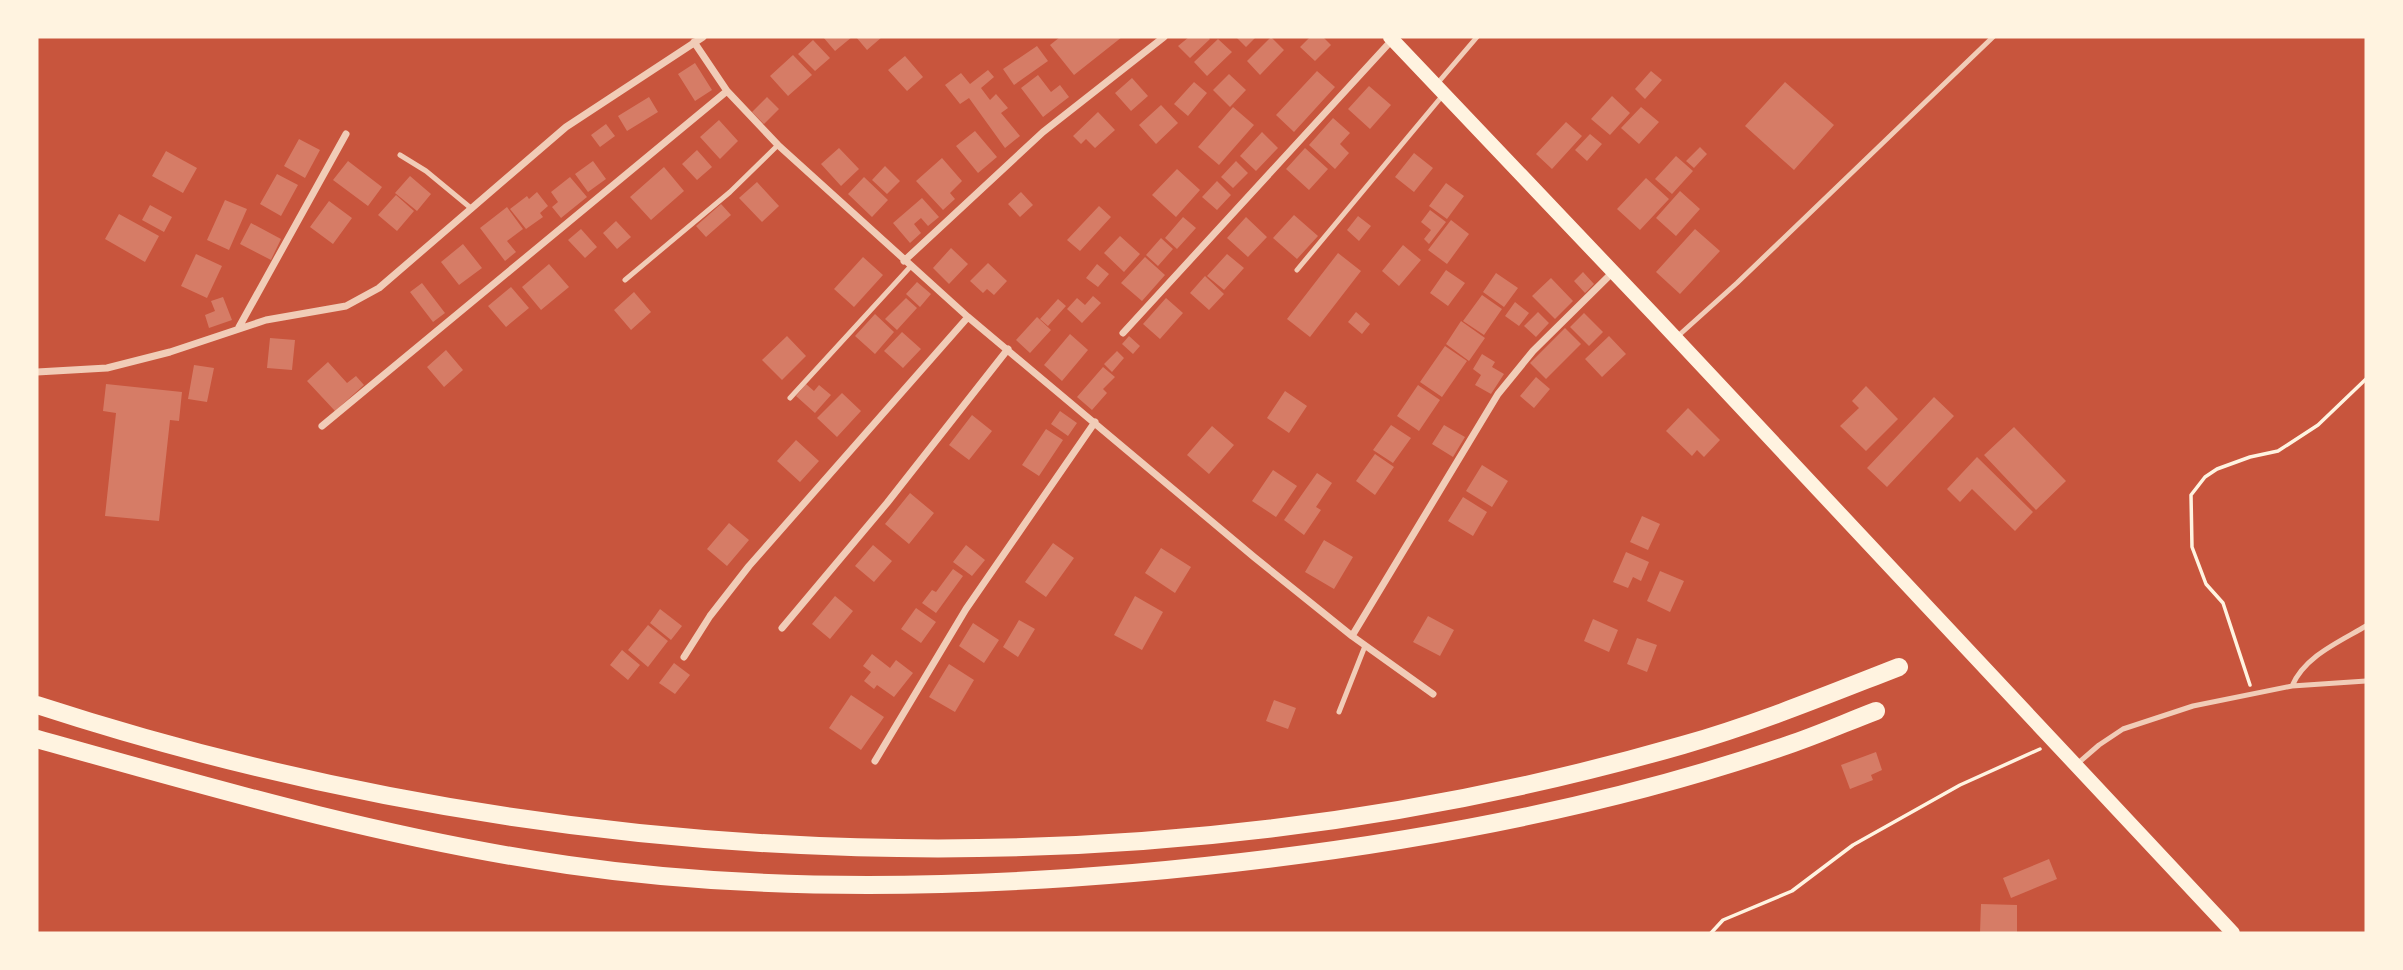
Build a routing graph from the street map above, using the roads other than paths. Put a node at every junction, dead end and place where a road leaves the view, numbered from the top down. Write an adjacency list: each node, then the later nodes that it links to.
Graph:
1 (703, 37): 6 (street)
2 (1164, 37): 13 (street)
3 (1477, 37): 7 (lane)
4 (1993, 37): 20 (lane)
5 (1391, 38): 7 (main road); 19 (street)
6 (694, 42): 8 (street); 12 (street)
7 (1440, 90): 14 (lane); 15 (main road)
8 (727, 91): 10 (street); 25 (street)
9 (346, 134): 18 (street)
10 (778, 145): 13 (street); 16 (lane)
11 (400, 155): 12 (lane)
12 (472, 209): 18 (street)
13 (908, 264): 17 (street); 23 (lane)
14 (1297, 270)
15 (1614, 272): 20 (main road); 28 (street)
16 (625, 280)
17 (968, 317): 21 (street); 30 (street)
18 (239, 327): 22 (street)
19 (1123, 333)
20 (1676, 338): 40 (main road)
21 (1008, 349): 24 (street); 27 (street)
22 (37, 372)
23 (790, 398)
24 (1094, 422): 28 (street); 39 (street)
25 (322, 426)
26 (2366, 626): 33 (lane)
27 (782, 628)
28 (1352, 636): 29 (street)
29 (1365, 646): 34 (street); 37 (lane)
30 (684, 657)
31 (1899, 667): 35 (highway)
32 (2366, 681): 33 (lane)
33 (2292, 686): 40 (lane)
34 (1433, 694)
35 (37, 705)
36 (1876, 711): 38 (highway)
37 (1339, 712)
38 (37, 739)
39 (875, 761)
40 (2076, 765): 41 (main road)
41 (2233, 933)

